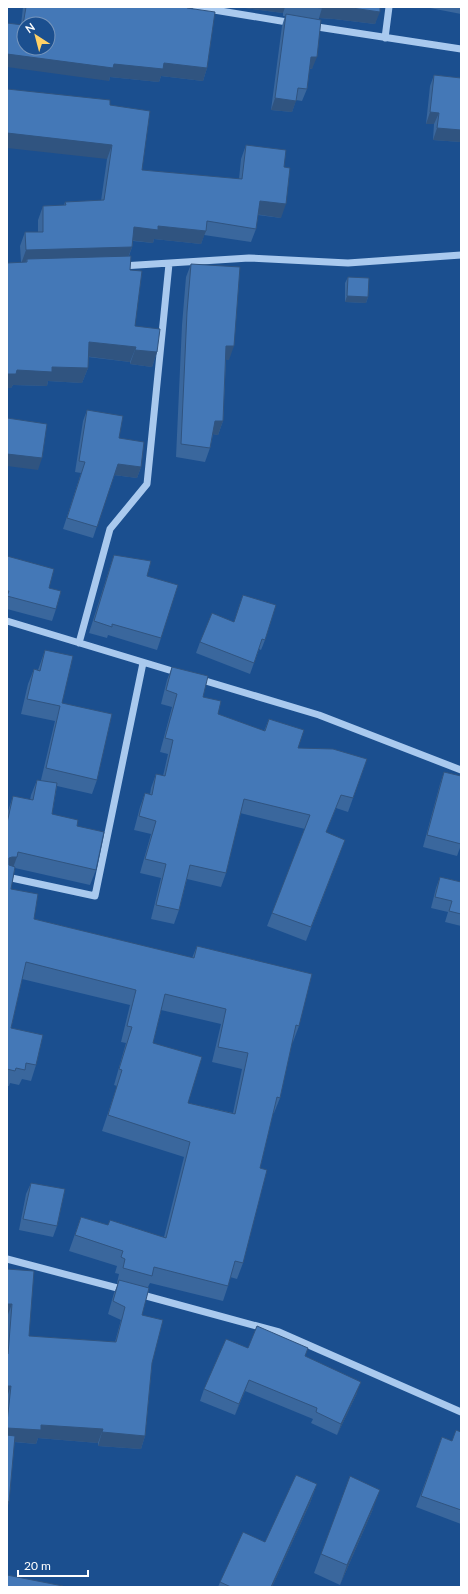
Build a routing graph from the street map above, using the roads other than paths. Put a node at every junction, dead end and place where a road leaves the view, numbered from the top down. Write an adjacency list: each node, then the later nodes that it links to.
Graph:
1 (196, 7): 3 (street)
2 (389, 7): 5 (street)
3 (299, 24)
4 (307, 25): 5 (street)
5 (385, 38): 6 (street)
6 (461, 49)
7 (461, 255): 8 (street)
8 (169, 264): 9 (street); 11 (street)
9 (115, 266)
10 (7, 621): 11 (street)
11 (79, 643): 12 (street)
12 (143, 663): 13 (street); 14 (street)
13 (461, 770)
14 (7, 877)
15 (7, 1258): 16 (street)
16 (461, 1412)

